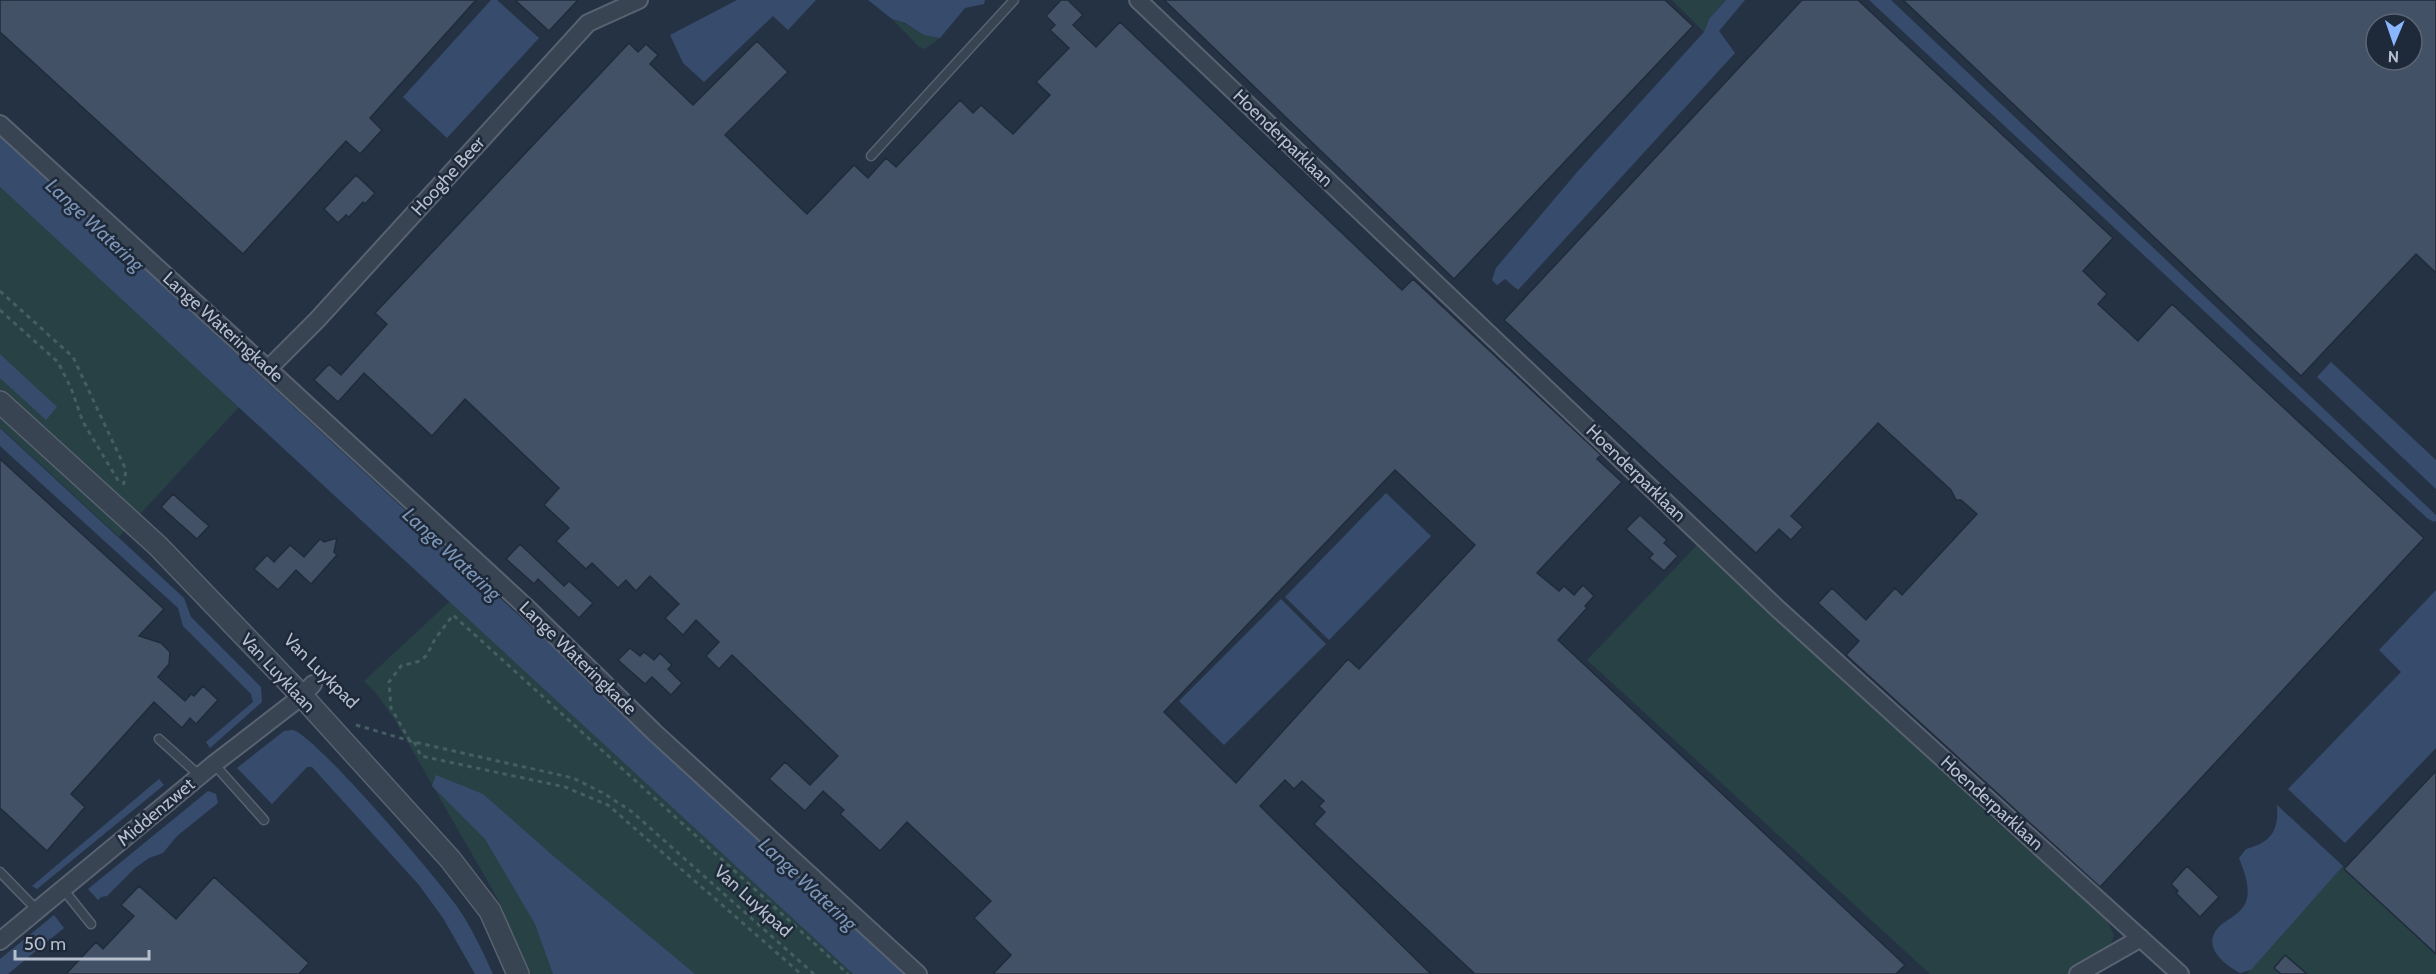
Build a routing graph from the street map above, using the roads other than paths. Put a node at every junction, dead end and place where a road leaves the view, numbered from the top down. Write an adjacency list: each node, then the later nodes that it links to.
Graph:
1 (639, 0): 6 (street, Hooghe Beer)
2 (1014, 0): 5 (lane)
3 (1138, 0): 17 (street, Hoenderparklaan)
4 (0, 124): 6 (street, Lange Wateringkade)
5 (872, 156)
6 (268, 369): 20 (street, Lange Wateringkade)
7 (0, 402): 8 (street, Van Luyklaan)
8 (307, 690): 10 (street, Middenzwet); 19 (street, Van Luyklaan)
9 (159, 739): 11 (lane)
10 (214, 764): 11 (street, Middenzwet); 12 (lane)
11 (200, 776): 14 (street, Middenzwet)
12 (264, 820)
13 (0, 872): 15 (lane)
14 (63, 889): 15 (street, Middenzwet); 16 (lane)
15 (38, 911): 18 (street, Middenzwet)
16 (91, 924)
17 (2141, 938): 21 (street); 22 (street, Hoenderparklaan)
18 (0, 941)
19 (518, 974)
20 (918, 974)
21 (2078, 974)
22 (2180, 974)

